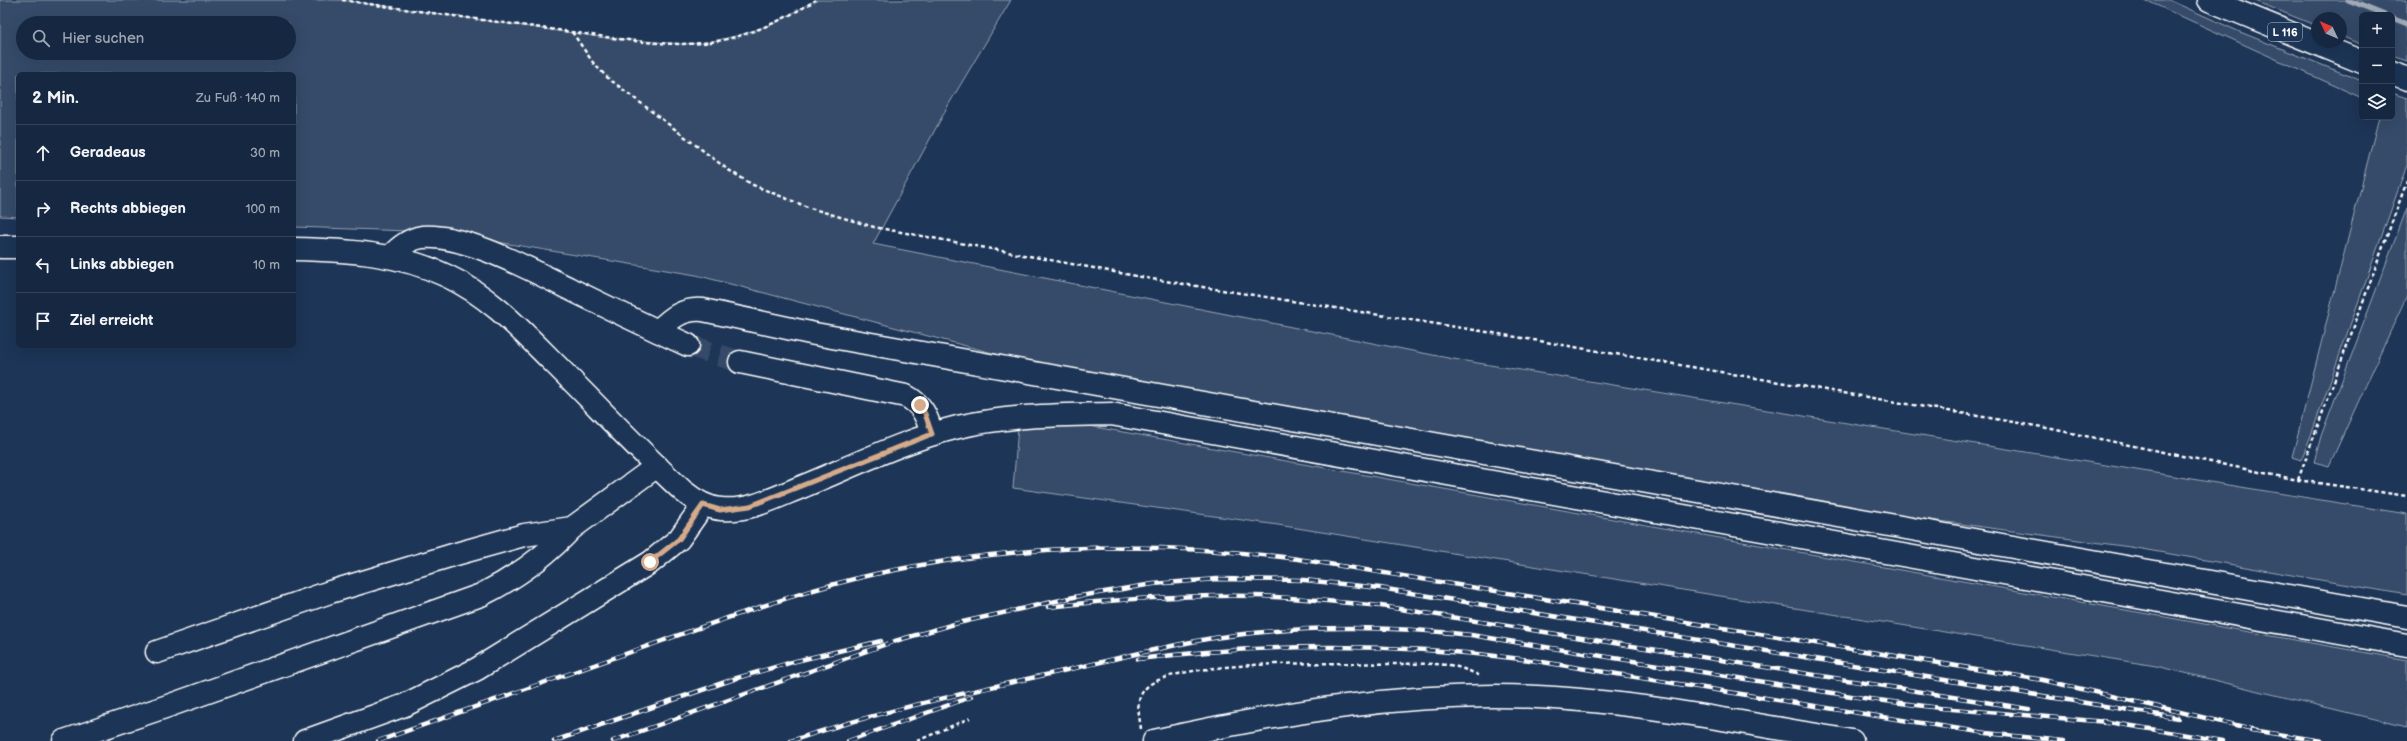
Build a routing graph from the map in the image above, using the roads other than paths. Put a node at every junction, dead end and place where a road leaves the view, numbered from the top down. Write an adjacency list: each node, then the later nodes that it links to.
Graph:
1 (2209, 0): 2 (main road, L 116)
2 (2359, 61)
3 (2395, 74): 4 (main road)
4 (2407, 79)
5 (0, 247): 6 (main road)
6 (16, 247)
7 (296, 249): 8 (main road)
8 (390, 257): 9 (main road); 13 (main road)
9 (658, 331): 10 (main road); 16 (main road)
10 (688, 344)
11 (740, 362): 12 (main road)
12 (932, 434): 14 (main road); 17 (main road)
13 (656, 466): 14 (main road); 15 (main road)
14 (703, 505): 21 (main road)
15 (572, 528): 18 (main road); 20 (main road)
16 (2407, 617)
17 (2407, 645)
18 (157, 652)
19 (1148, 738): 22 (main road)
20 (64, 741)
21 (305, 741)
22 (1852, 741)

